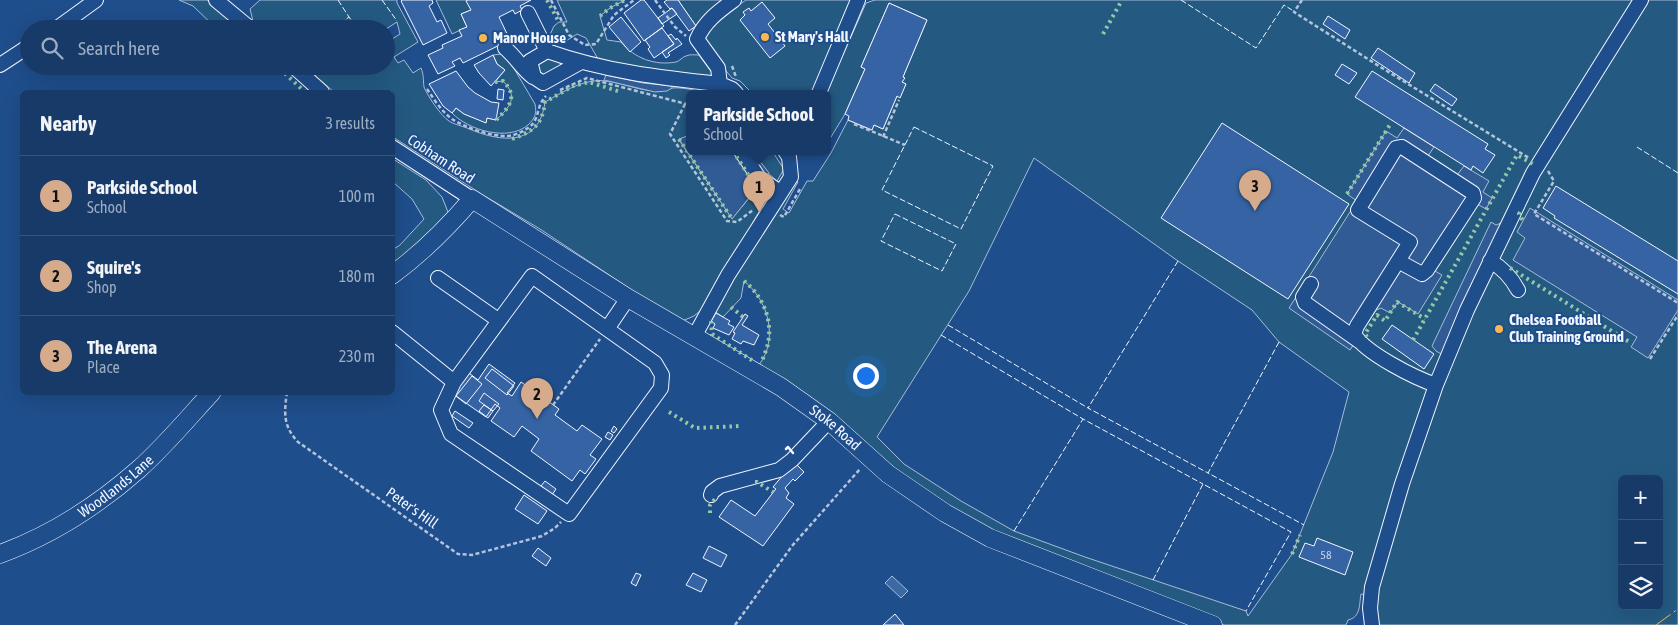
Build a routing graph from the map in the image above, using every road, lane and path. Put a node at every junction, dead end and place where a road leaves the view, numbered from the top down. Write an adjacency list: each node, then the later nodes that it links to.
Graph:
1 (96, 0): 11 (street)
2 (216, 0): 12 (street)
3 (551, 0): 4 (path)
4 (634, 0)
5 (655, 0): 13 (path)
6 (734, 0): 13 (street)
7 (858, 0): 25 (street)
8 (1302, 0): 34 (path)
9 (1641, 0): 41 (street)
10 (528, 13): 15 (street)
11 (68, 20)
12 (240, 20)
13 (697, 39): 22 (street)
14 (505, 48): 20 (street)
15 (547, 51): 17 (street); 20 (street)
16 (20, 52): 18 (street)
17 (581, 62): 20 (street); 22 (street)
18 (0, 65)
19 (303, 75): 23 (street)
20 (534, 78)
21 (427, 89): 27 (path)
22 (717, 89): 24 (street)
23 (320, 90)
24 (733, 90)
25 (820, 90)
26 (899, 100): 29 (path)
27 (685, 104): 39 (path)
28 (854, 124): 29 (path)
29 (883, 137): 30 (path)
30 (905, 145)
31 (395, 149): 38 (street, Cobham Road)
32 (744, 155): 37 (street)
33 (787, 155): 37 (street)
34 (1530, 159)
35 (1554, 181): 47 (path)
36 (802, 187): 39 (path)
37 (780, 192): 39 (street)
38 (472, 199): 42 (main road); 46 (main road, Stoke Road)
39 (771, 210): 52 (street)
40 (1398, 261): 40 (street); 53 (street)
41 (1490, 261): 45 (street); 56 (street)
42 (395, 273)
43 (438, 278): 49 (street)
44 (1312, 284): 53 (street)
45 (1518, 290)
46 (628, 298): 50 (street); 52 (main road, Stoke Road)
47 (1678, 303)
48 (1678, 315): 54 (path)
49 (498, 320): 50 (street); 55 (street)
50 (607, 329): 59 (path); 63 (street)
51 (395, 334): 55 (street)
52 (694, 337): 60 (main road, Stoke Road)
53 (1358, 341): 56 (street)
54 (1650, 359)
55 (454, 382): 63 (street)
56 (1436, 385): 67 (street)
57 (209, 395): 64 (main road, Woodlands Lane)
58 (287, 395): 63 (path, Peter's Hill)
59 (553, 405)
60 (829, 421): 61 (main road, Stoke Road); 62 (street)
61 (869, 458): 65 (path); 66 (main road, Stoke Road)
62 (711, 495)
63 (569, 514)
64 (0, 554)
65 (735, 625)
66 (1213, 625)
67 (1372, 625)

